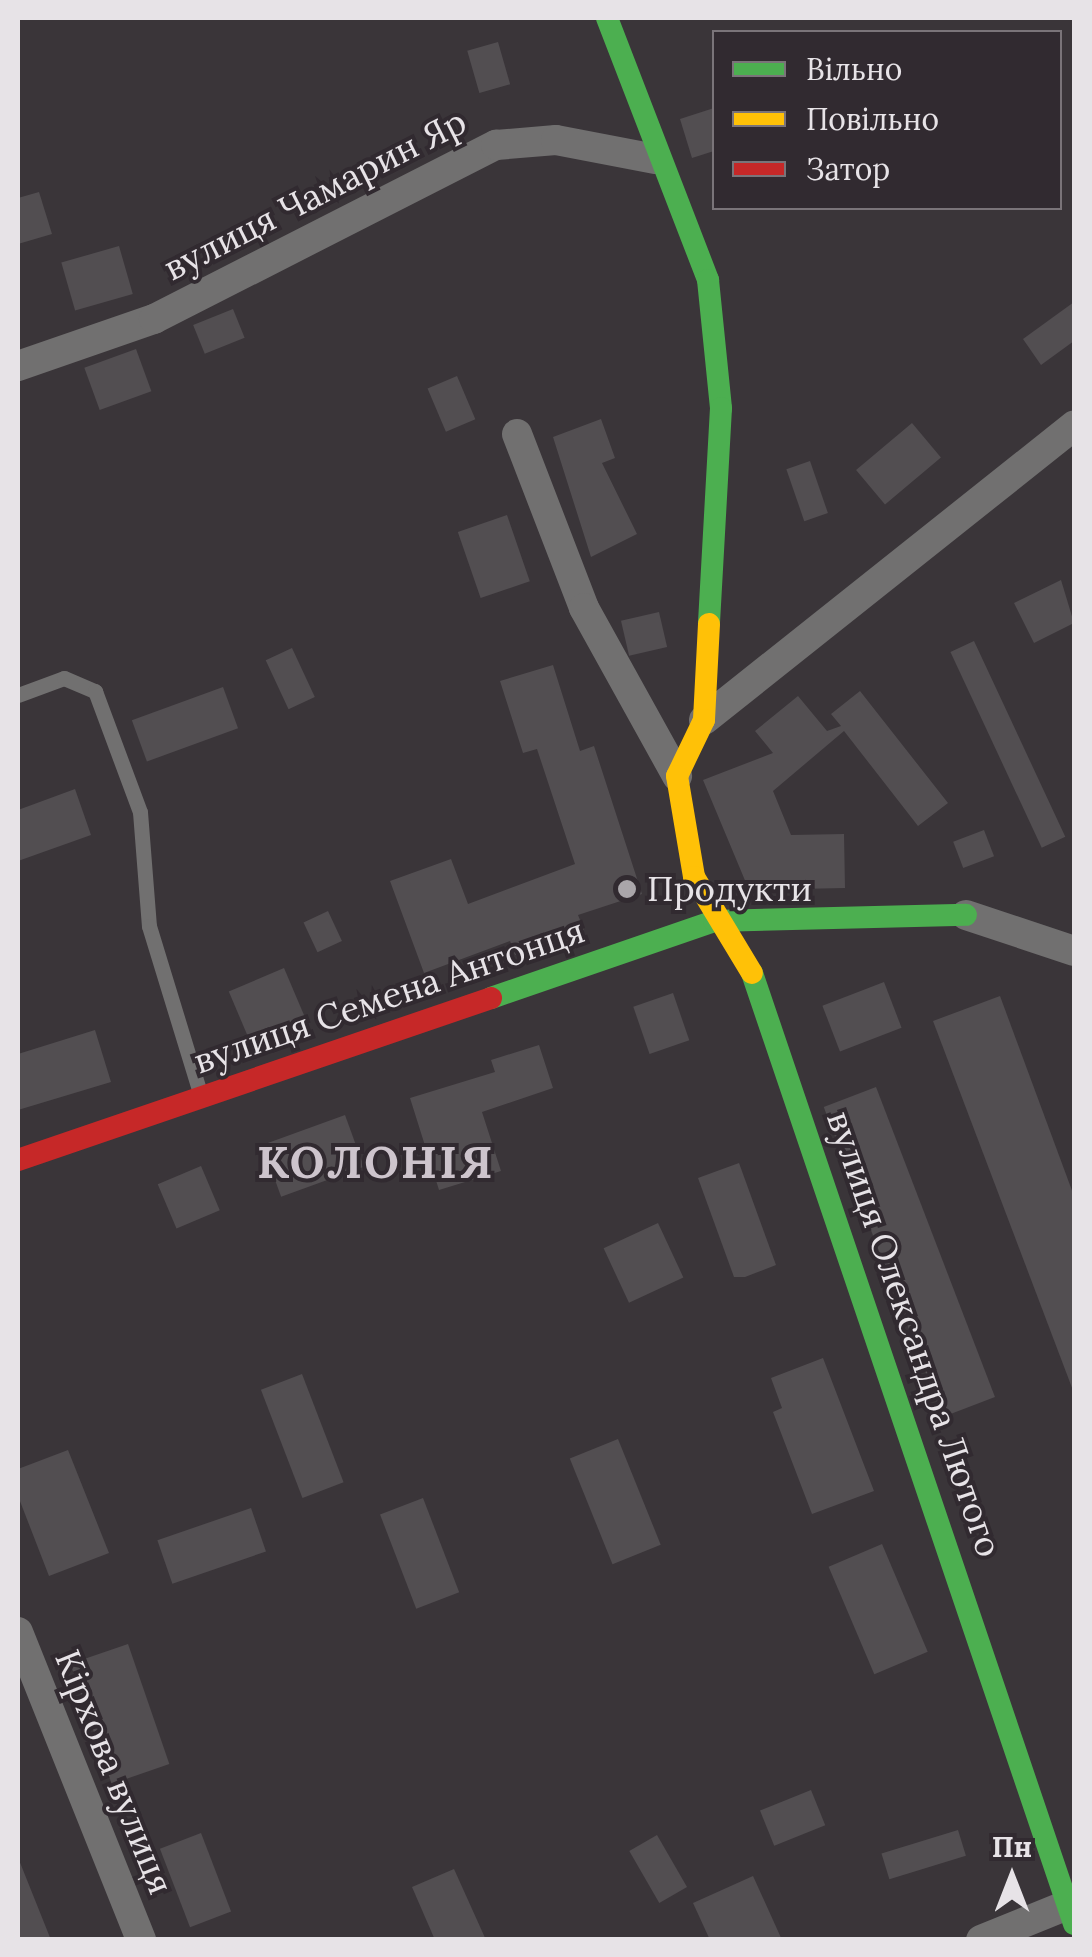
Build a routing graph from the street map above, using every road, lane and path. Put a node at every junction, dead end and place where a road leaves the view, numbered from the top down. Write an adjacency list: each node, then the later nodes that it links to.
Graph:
1 (607, 18): 2 (street)
2 (655, 159): 3 (street, вулиця Чамарин Яр); 7 (street)
3 (18, 366)
4 (1074, 426): 7 (street)
5 (517, 434): 8 (street, вулиця Олександра Лютого)
6 (18, 695): 12 (lane)
7 (704, 720): 8 (street)
8 (677, 776): 10 (street, вулиця Олександра Лютого)
9 (966, 915): 10 (street, вулиця Семена Антонця); 11 (street)
10 (714, 921): 12 (street, вулиця Семена Антонця); 15 (street, вулиця Олександра Лютого)
11 (1074, 951)
12 (201, 1097): 13 (street, вулиця Семена Антонця)
13 (18, 1160)
14 (18, 1632): 16 (street, Кірхова вулиця)
15 (1071, 1915): 17 (street)
16 (141, 1940)
17 (981, 1940)

